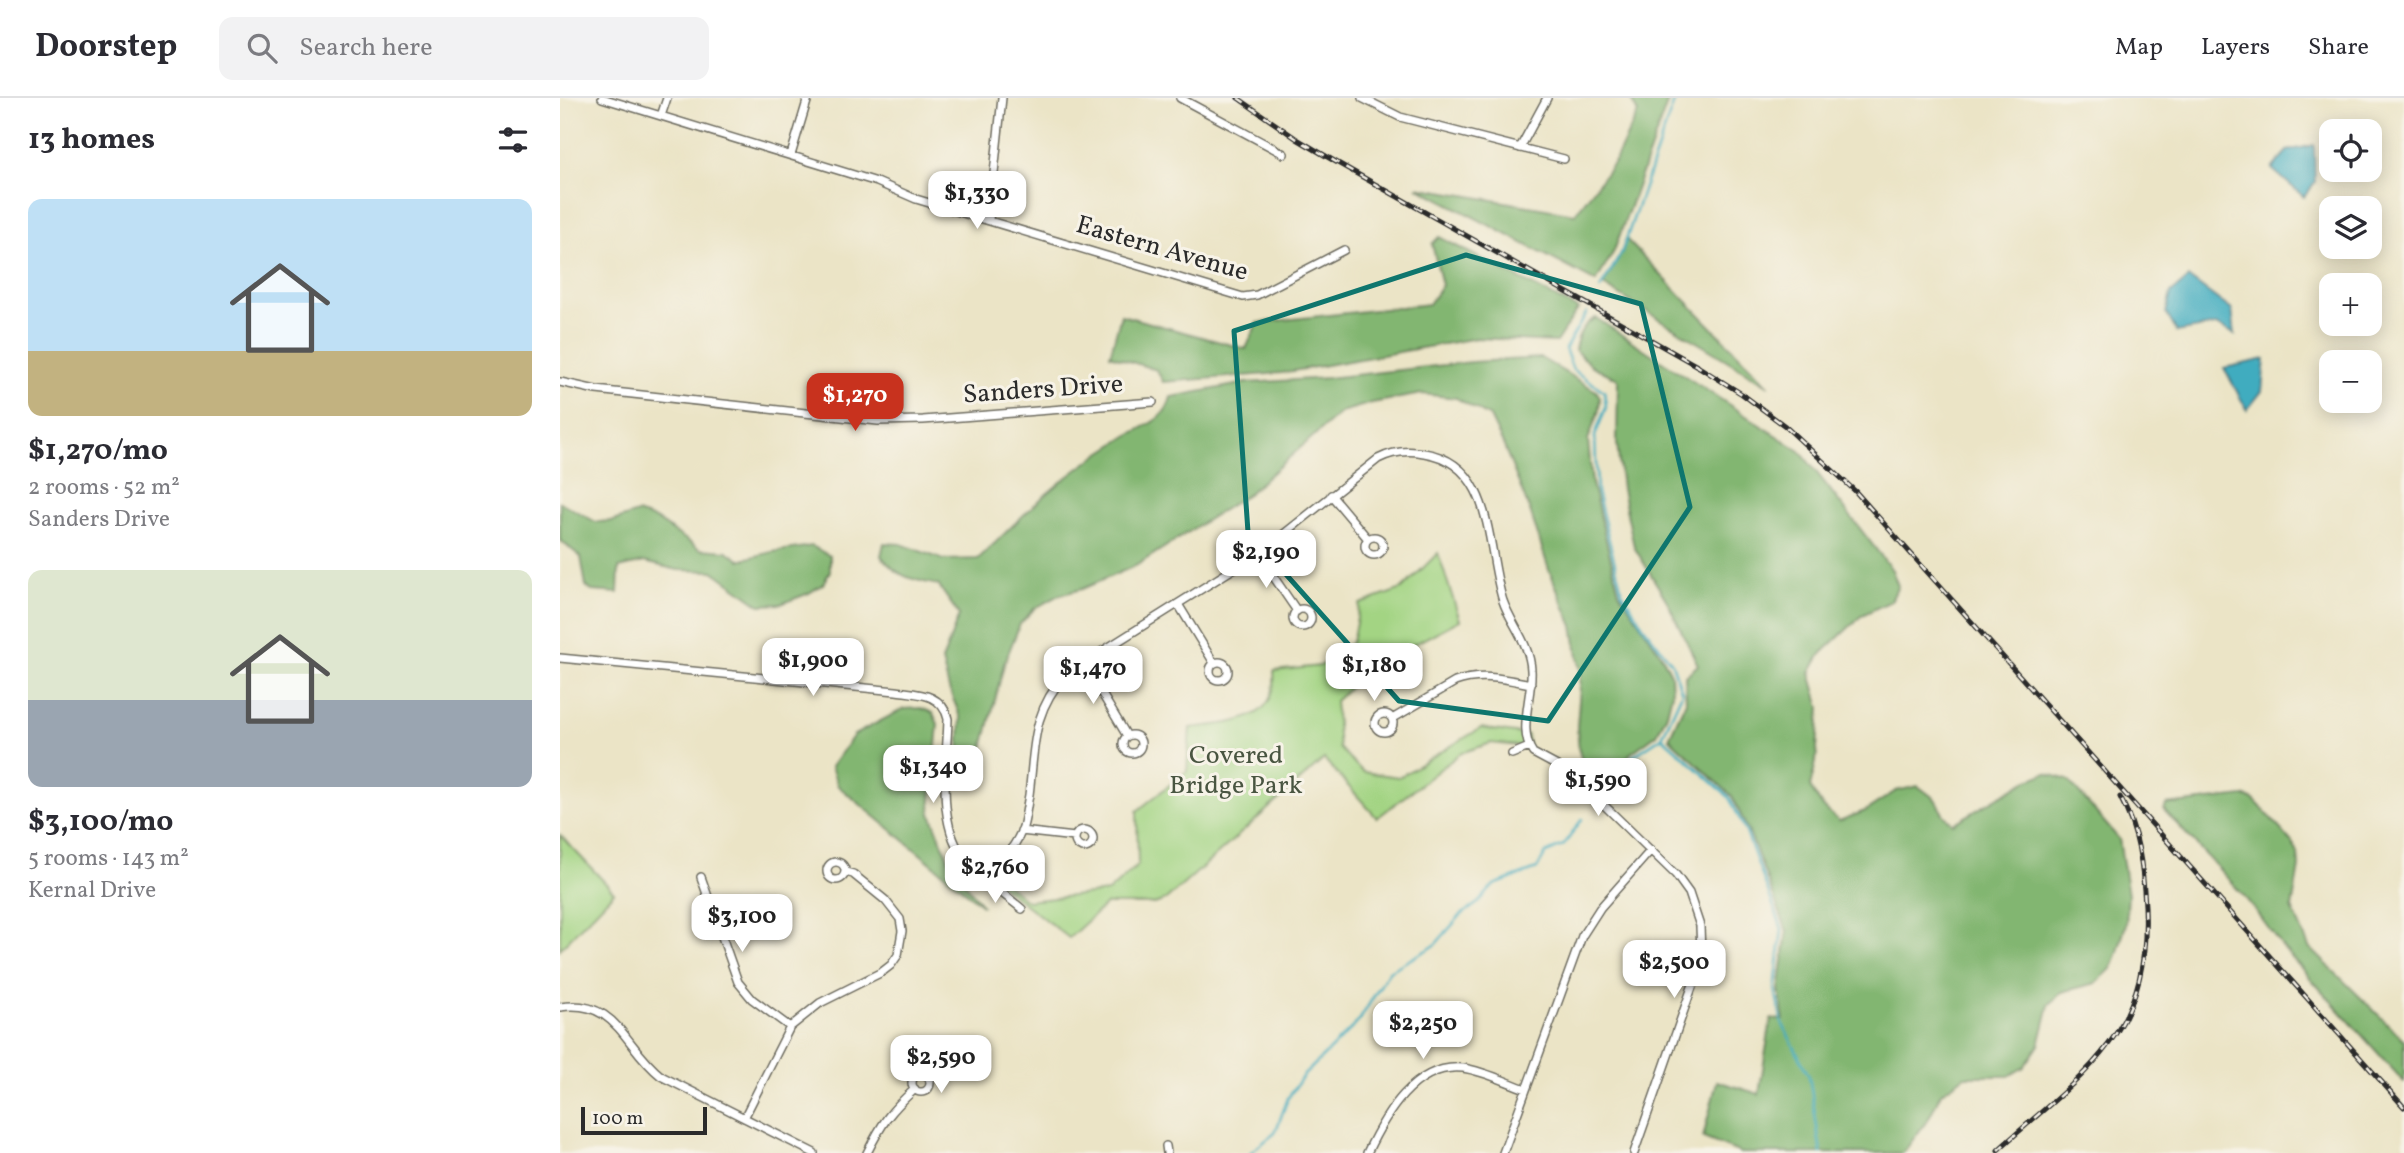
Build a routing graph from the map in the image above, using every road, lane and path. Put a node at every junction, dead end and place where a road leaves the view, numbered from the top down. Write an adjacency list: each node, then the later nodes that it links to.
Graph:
1 (602, 98): 8 (street, Eastern Avenue)
2 (667, 98): 8 (street)
3 (808, 98): 11 (street)
4 (1002, 98): 13 (street)
5 (1180, 98): 10 (street)
6 (1362, 98): 9 (street)
7 (1547, 98): 9 (street)
8 (661, 116): 11 (street, Eastern Avenue)
9 (1520, 148): 12 (street)
10 (1284, 154)
11 (791, 155): 13 (street, Eastern Avenue)
12 (1564, 159)
13 (989, 220): 14 (street, Eastern Avenue)
14 (1344, 250)
15 (560, 382): 16 (street, Sanders Drive)
16 (1153, 402)
17 (1331, 495): 18 (street); 19 (street); 25 (street)
18 (1368, 539)
19 (1258, 554): 20 (street); 21 (street)
20 (1178, 604): 23 (street); 24 (street)
21 (1297, 611)
22 (560, 658): 35 (street)
23 (1083, 662): 27 (street); 30 (street)
24 (1214, 663)
25 (1531, 684): 26 (street); 28 (street)
26 (1392, 719)
27 (1127, 736)
28 (1529, 747): 29 (street); 32 (street)
29 (1512, 754)
30 (1021, 831): 31 (street); 35 (street)
31 (1074, 837)
32 (1651, 850): 39 (street); 46 (street)
33 (845, 872): 38 (street)
34 (701, 877): 38 (street)
35 (986, 880): 36 (street)
36 (1022, 909)
37 (560, 1007): 41 (street)
38 (790, 1027): 41 (street)
39 (1526, 1088): 44 (street); 45 (street)
40 (915, 1089): 43 (street)
41 (744, 1118): 42 (street)
42 (814, 1153)
43 (867, 1153)
44 (1367, 1153)
45 (1503, 1153)
46 (1634, 1153)

